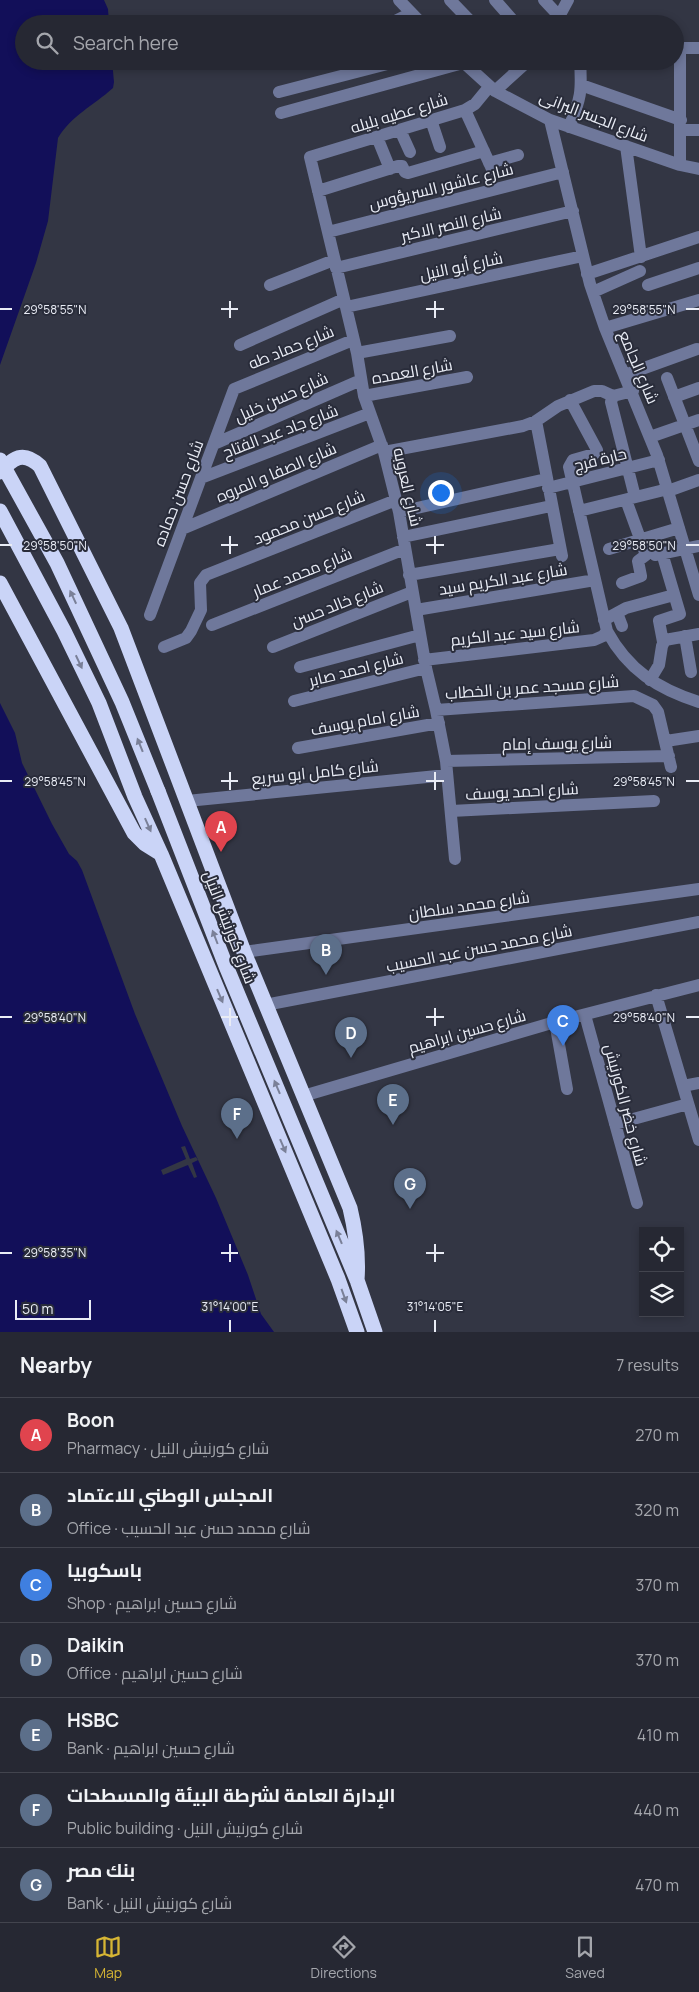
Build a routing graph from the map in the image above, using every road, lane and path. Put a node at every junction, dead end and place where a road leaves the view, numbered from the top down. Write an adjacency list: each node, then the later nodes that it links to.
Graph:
1 (399, 0): 6 (street)
2 (450, 0): 8 (street)
3 (495, 0): 9 (street)
4 (544, 0): 10 (street)
5 (568, 0): 11 (street)
6 (411, 13): 7 (street)
7 (407, 15)
8 (464, 15)
9 (508, 15)
10 (554, 15)
11 (560, 15)
12 (684, 48): 13 (street)
13 (699, 48)
14 (364, 70): 22 (street)
15 (434, 70): 24 (street)
16 (472, 70): 21 (street, شارع الجسر البرانى)
17 (580, 70): 20 (street)
18 (679, 70): 27 (street)
19 (517, 71): 21 (street, شارع عطيه بليله)
20 (581, 86): 27 (street); 28 (street)
21 (492, 89): 23 (street, شارع عطيه بليله); 26 (street, شارع الجسر البرانى)
22 (279, 92)
23 (465, 110): 25 (street, شارع عطيه بليله); 34 (street)
24 (280, 113)
25 (431, 120): 29 (street, شارع عطيه بليله); 33 (street)
26 (550, 120): 28 (street, شارع الجسر البرانى); 41 (street, شارع الجامع)
27 (681, 125): 30 (street); 38 (street)
28 (569, 126): 32 (street, شارع الجسر البرانى)
29 (400, 130): 31 (street, شارع عطيه بليله); 35 (street)
30 (699, 130)
31 (377, 137): 37 (street, شارع عطيه بليله); 39 (street)
32 (626, 146): 38 (street, شارع الجسر البرانى); 47 (street)
33 (440, 148)
34 (484, 150): 36 (street); 39 (street)
35 (410, 152)
36 (518, 155)
37 (310, 158): 42 (street, شارع العروبه)
38 (680, 166): 40 (street, شارع الجسر البرانى)
39 (390, 168): 42 (street)
40 (699, 169)
41 (563, 172): 43 (street, شارع الجامع); 44 (street, شارع عاشور السريؤوس)
42 (318, 192): 44 (street, شارع العروبه)
43 (573, 212): 46 (street, شارع الجامع); 48 (street, شارع النصر الاكبر)
44 (328, 232): 48 (street, شارع العروبه)
45 (699, 237): 47 (street)
46 (582, 256): 51 (street, شارع الجامع); 56 (street, شارع أبو النيل)
47 (641, 257): 51 (street)
48 (335, 264): 52 (street, شارع النصر الاكبر); 56 (street, شارع العروبه)
49 (699, 268): 53 (street)
50 (640, 271): 54 (street)
51 (587, 274): 54 (street, شارع الجامع)
52 (270, 285)
53 (648, 285)
54 (593, 292): 57 (street, شارع الجامع)
55 (699, 300): 57 (street)
56 (345, 303): 59 (street, شارع العروبه); 60 (street, شارع أبو النيل)
57 (605, 328): 63 (street, شارع الجامع)
58 (450, 336): 62 (street)
59 (353, 340): 62 (street, شارع العروبه); 67 (street, شارع حماد طه)
60 (240, 344)
61 (698, 350): 63 (street)
62 (356, 353): 66 (street, شارع العروبه)
63 (625, 375): 69 (street, شارع الجامع)
64 (467, 377): 70 (street, شارع العمده)
65 (667, 378): 72 (street)
66 (360, 380): 70 (street, شارع العروبه); 79 (street, شارع حسن خليل)
67 (240, 385): 79 (street, شارع حسن حماده)
68 (699, 388): 72 (street)
69 (632, 391): 71 (street); 78 (street, شارع الجامع)
70 (364, 396): 74 (street, شارع العروبه)
71 (613, 396): 73 (street, شارع الصفا و المروه); 84 (street)
72 (674, 397): 77 (street)
73 (570, 400): 76 (street, شارع الصفا و المروه); 88 (street)
74 (370, 413): 80 (street, شارع العروبه); 86 (street, شارع جاد عبد الفتاح)
75 (699, 420): 77 (street)
76 (536, 421): 80 (street, شارع الصفا و المروه); 89 (street)
77 (685, 425): 78 (street); 83 (street)
78 (650, 438): 82 (street, شارع الجامع)
79 (214, 444): 86 (street, شارع حسن حماده)
80 (383, 448): 92 (street, شارع العروبه); 97 (street, شارع الصفا و المروه)
81 (0, 460): 146 (highway, شارع كورنيش النيل, one-way to 81, bridge)
82 (659, 460): 84 (street, حارة فرج); 90 (street, شارع الجامع)
83 (699, 461)
84 (628, 469): 88 (street, حارة فرج); 91 (street)
85 (0, 472): 138 (highway)
86 (201, 478): 97 (street, شارع حسن حماده)
87 (699, 480): 90 (street)
88 (573, 482): 89 (street, حارة فرج); 95 (street)
89 (547, 483): 92 (street, حارة فرج); 93 (street)
90 (668, 490): 91 (street); 96 (street, شارع الجامع)
91 (630, 498): 95 (street); 98 (street)
92 (397, 506): 99 (street, شارع العروبه); 122 (street, شارع حسن محمود)
93 (551, 506): 99 (street, شارع محمد عمار); 105 (street)
94 (0, 510): 141 (highway, one-way to 141)
95 (579, 511): 106 (street)
96 (679, 528): 98 (street); 102 (street, شارع الجامع)
97 (182, 529): 114 (street, شارع حسن حماده)
98 (641, 540): 101 (street); 104 (street)
99 (404, 543): 105 (street, شارع العروبه); 115 (street, شارع محمد عمار)
100 (699, 546): 102 (street)
101 (609, 549)
102 (686, 549): 103 (street); 111 (street, شارع الجامع)
103 (662, 554): 104 (street); 110 (street)
104 (645, 557): 108 (street)
105 (410, 574): 109 (street, شارع العروبه)
106 (595, 580): 112 (street, شارع عبد الكريم سيد); 116 (street)
107 (0, 583): 141 (highway)
108 (622, 583)
109 (412, 592): 112 (street, شارع العروبه); 123 (street, شارع خالد حسن)
110 (674, 595): 113 (street, شارع سيد عبد الكريم); 121 (street)
111 (699, 596)
112 (416, 610): 119 (street, شارع العروبه)
113 (617, 613): 116 (street, شارع سيد عبد الكريم); 117 (street)
114 (150, 615)
115 (212, 625)
116 (605, 626): 124 (street, شارع سيد عبد الكريم); 127 (street)
117 (622, 626)
118 (699, 634): 120 (street)
119 (420, 635): 124 (street, شارع العروبه); 125 (street)
120 (685, 636): 121 (street); 126 (street)
121 (663, 642): 127 (street)
122 (164, 647)
123 (272, 647)
124 (425, 664): 129 (street, شارع احمد صابر); 131 (street, شارع العروبه)
125 (300, 667)
126 (691, 672)
127 (648, 679): 128 (street); 130 (street)
128 (643, 699): 131 (street, شارع مسجد عمر بن الخطاب); 134 (street)
129 (294, 701)
130 (699, 702)
131 (436, 710): 132 (street, شارع العروبه)
132 (439, 723): 135 (street, شارع امام يوسف); 136 (street, شارع العروبه)
133 (699, 736): 134 (street)
134 (666, 741): 136 (street, شارع يوسف إمام)
135 (298, 748)
136 (446, 761): 137 (street, شارع العروبه)
137 (447, 775): 138 (street, شارع كامل ابو سريع); 140 (street, شارع العروبه)
138 (187, 801): 145 (highway)
139 (654, 801): 140 (street, شارع احمد يوسف)
140 (451, 811): 142 (street, شارع العروبه)
141 (161, 854): 162 (highway, one-way to 162)
142 (456, 859)
143 (699, 889): 145 (street, شارع محمد سلطان)
144 (699, 922): 150 (street, شارع محمد حسن عبد الحسيب)
145 (244, 952): 147 (highway)
146 (226, 966): 147 (highway); 161 (highway, شارع كورنيش النيل, one-way to 146)
147 (256, 984): 150 (highway)
148 (699, 985): 149 (street, شارع حسين ابراهيم)
149 (656, 995): 151 (street, شارع حسين ابراهيم); 154 (street)
150 (265, 1005): 156 (highway)
151 (585, 1014): 152 (street, شارع حسين ابراهيم); 158 (street, شارع خضر الكورنيش)
152 (556, 1022): 155 (street); 156 (street, شارع حسين ابراهيم)
153 (699, 1082): 154 (street)
154 (683, 1086): 157 (street)
155 (568, 1089)
156 (303, 1096): 161 (highway)
157 (688, 1104): 158 (street); 159 (street)
158 (615, 1124): 160 (street, شارع خضر الكورنيش)
159 (699, 1140)
160 (636, 1204)
161 (357, 1280): 163 (highway, شارع كورنيش النيل)
162 (357, 1332)
163 (375, 1332)

